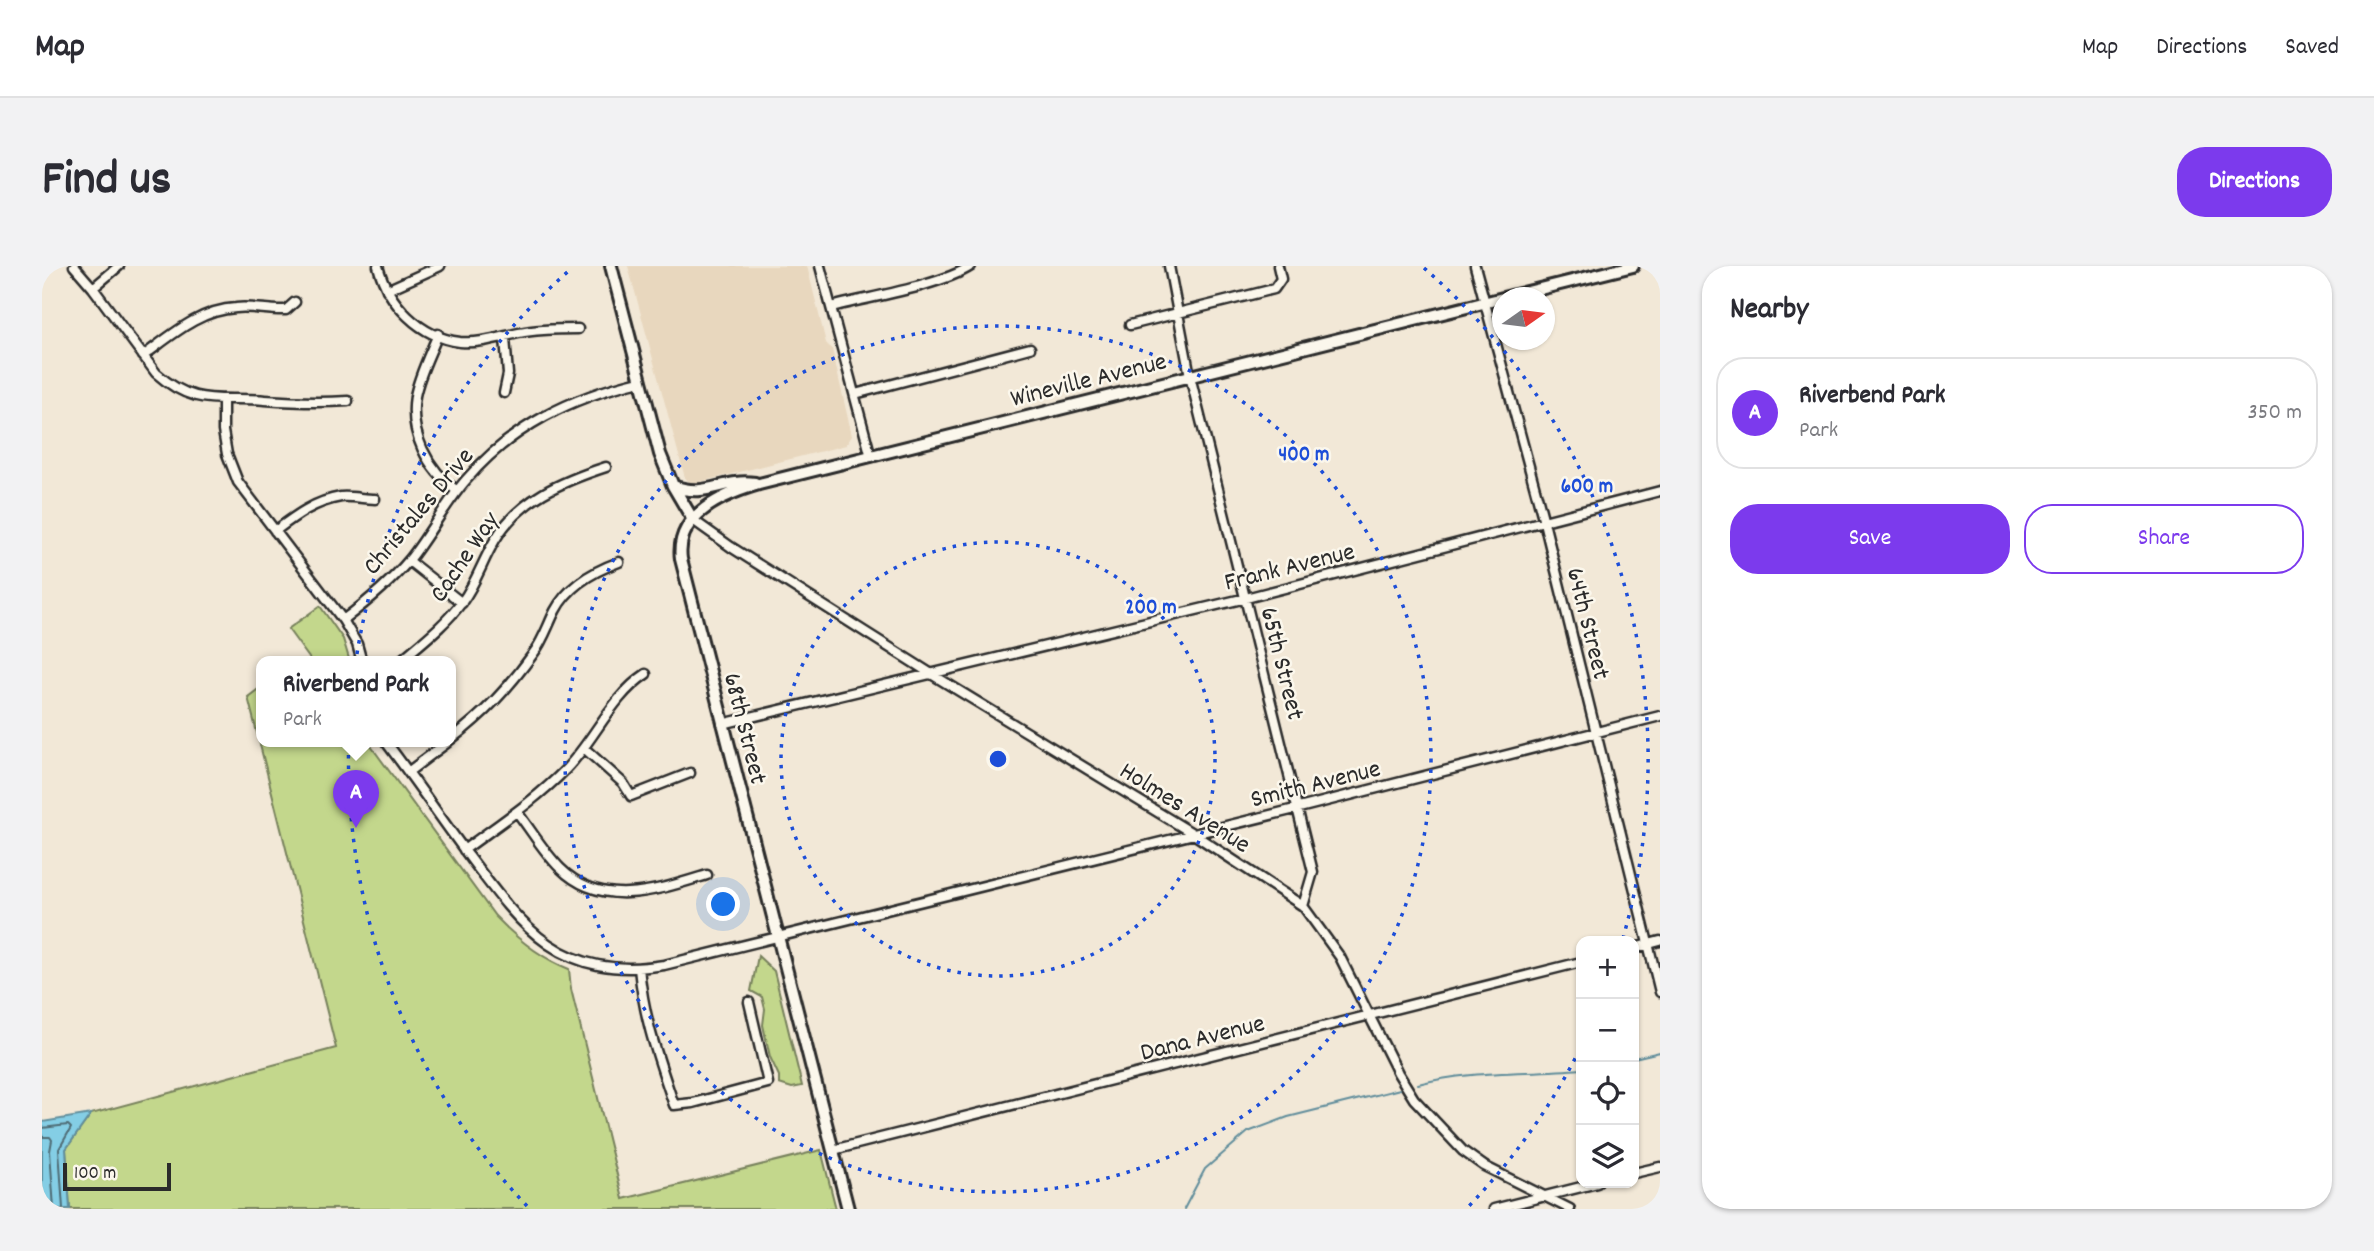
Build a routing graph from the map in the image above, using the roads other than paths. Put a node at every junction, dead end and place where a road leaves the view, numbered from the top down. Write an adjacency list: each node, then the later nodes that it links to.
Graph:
1 (74, 266): 13 (street)
2 (119, 266): 13 (street)
3 (378, 266): 14 (street)
4 (440, 266): 14 (street)
5 (611, 266): 27 (street)
6 (820, 266): 18 (street)
7 (971, 266): 18 (street)
8 (1169, 266): 19 (street, 65th Street)
9 (1278, 266): 19 (street)
10 (1475, 266): 17 (street, 64th Street)
11 (1633, 266): 12 (street, Wineville Avenue)
12 (1548, 287)
13 (93, 288): 25 (street)
14 (387, 290): 22 (street)
15 (1492, 300): 17 (street, Wineville Avenue)
16 (295, 302): 25 (street)
17 (1484, 302): 26 (street, Wineville Avenue); 40 (street, 64th Street)
18 (831, 307): 29 (street)
19 (1178, 313): 20 (street); 26 (street, 65th Street)
20 (1130, 325)
21 (578, 329): 23 (street)
22 (438, 334): 23 (street); 36 (street)
23 (505, 338): 28 (street)
24 (1030, 348): 29 (street)
25 (143, 356): 30 (street)
26 (1190, 376): 32 (street, Wineville Avenue); 44 (street, 65th Street)
27 (640, 381): 35 (street); 36 (street, Christales Drive)
28 (504, 393)
29 (855, 394): 32 (street)
30 (223, 400): 31 (street); 41 (street)
31 (348, 401)
32 (871, 457): 34 (street, Wineville Avenue)
33 (606, 467): 45 (street, Cache Way)
34 (759, 484): 35 (street); 39 (street, Wineville Avenue)
35 (673, 486): 39 (street)
36 (457, 491): 42 (street, Christales Drive)
37 (1660, 491): 40 (street, Frank Avenue)
38 (375, 499): 41 (street)
39 (693, 520): 50 (street, Holmes Avenue); 52 (street, 68th Street)
40 (1544, 522): 44 (street, Frank Avenue); 53 (street, 64th Street)
41 (275, 531): 46 (street)
42 (409, 561): 45 (street); 46 (street, Christales Drive)
43 (618, 562): 54 (street)
44 (1246, 598): 50 (street, Frank Avenue); 60 (street, 65th Street)
45 (461, 603): 48 (street, Cache Way)
46 (343, 620): 47 (street)
47 (360, 656)
48 (406, 656)
49 (646, 674): 57 (street)
50 (933, 675): 52 (street, Frank Avenue); 62 (street, Holmes Avenue)
51 (1660, 716): 53 (street, Smith Avenue)
52 (722, 724): 66 (street, 68th Street)
53 (1595, 733): 60 (street, Smith Avenue); 68 (street, 64th Street)
54 (456, 735)
55 (390, 747): 58 (street, Smith Avenue)
56 (441, 747): 58 (street)
57 (584, 748): 59 (street); 61 (street)
58 (408, 772): 63 (street, Smith Avenue)
59 (690, 773)
60 (1299, 808): 62 (street, Smith Avenue); 65 (street, 65th Street)
61 (517, 812): 63 (street); 64 (street)
62 (1192, 833): 65 (street, Holmes Avenue); 66 (street, Smith Avenue)
63 (464, 850): 71 (street, Smith Avenue)
64 (708, 875)
65 (1303, 906): 74 (street, Holmes Avenue)
66 (776, 937): 71 (street, Smith Avenue); 75 (street, 68th Street)
67 (1660, 941): 68 (street)
68 (1647, 945): 69 (street); 72 (street, 64th Street)
69 (1639, 947)
70 (1576, 963): 74 (street, Dana Avenue)
71 (639, 968): 73 (street)
72 (1660, 992)
73 (749, 1002)
74 (1371, 1016): 75 (street, Dana Avenue); 79 (street, Holmes Avenue)
75 (833, 1150): 80 (street, 68th Street)
76 (1660, 1167): 77 (street)
77 (1639, 1172)
78 (1576, 1188): 79 (street)
79 (1543, 1196): 81 (street); 82 (street, Holmes Avenue)
80 (848, 1209)
81 (1494, 1209)
82 (1570, 1209)

